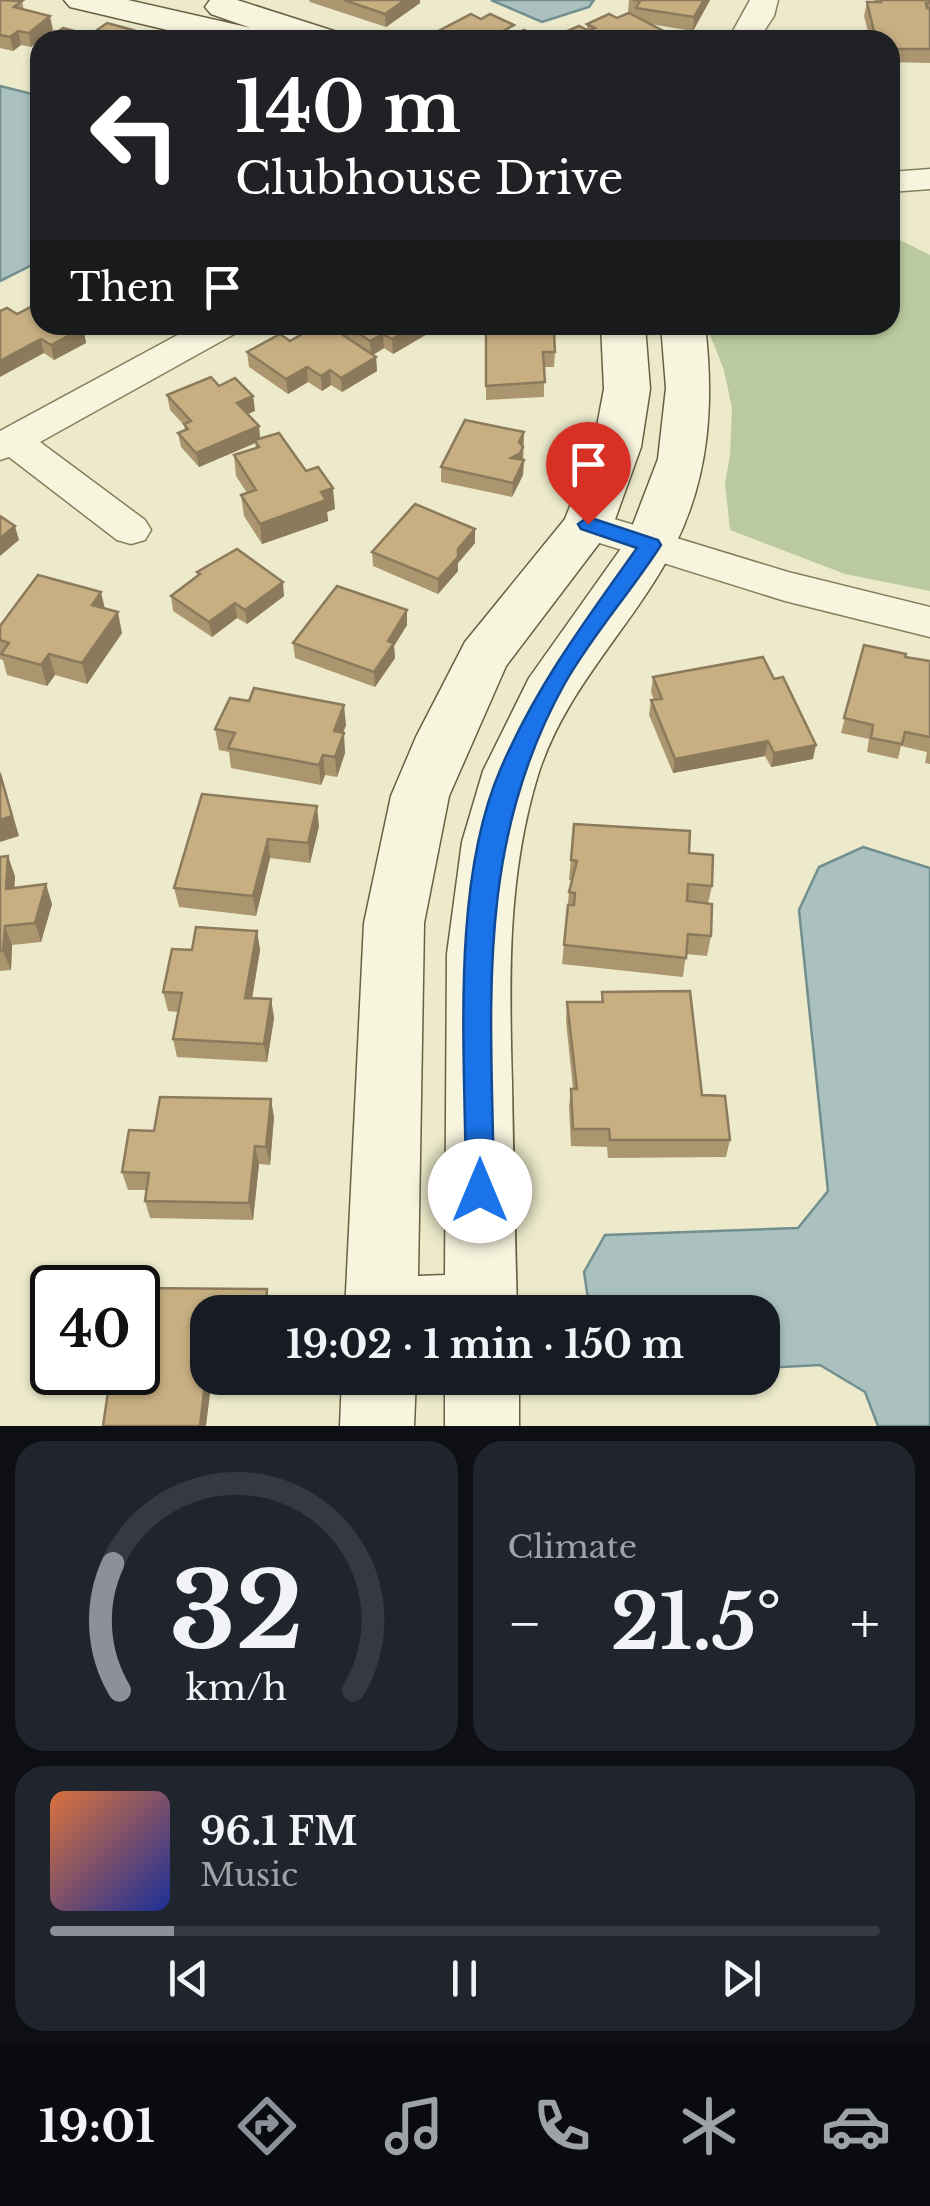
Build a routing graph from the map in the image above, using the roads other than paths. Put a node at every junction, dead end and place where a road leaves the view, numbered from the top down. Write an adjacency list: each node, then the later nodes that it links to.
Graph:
1 (82, 0): 4 (street)
2 (200, 0): 5 (street)
3 (764, 0): 6 (street)
4 (213, 30)
5 (281, 30)
6 (750, 30)
7 (930, 179): 8 (street)
8 (900, 181)
9 (205, 335): 12 (street)
10 (624, 335): 13 (street)
11 (684, 335): 15 (street)
12 (6, 443): 14 (street)
13 (588, 524): 15 (street); 17 (street)
14 (131, 530)
15 (650, 545): 16 (street); 18 (street)
16 (930, 622)
17 (381, 1295)
18 (482, 1295)
19 (378, 1395): 21 (street)
20 (482, 1395): 22 (street)
21 (377, 1426)
22 (482, 1426)

